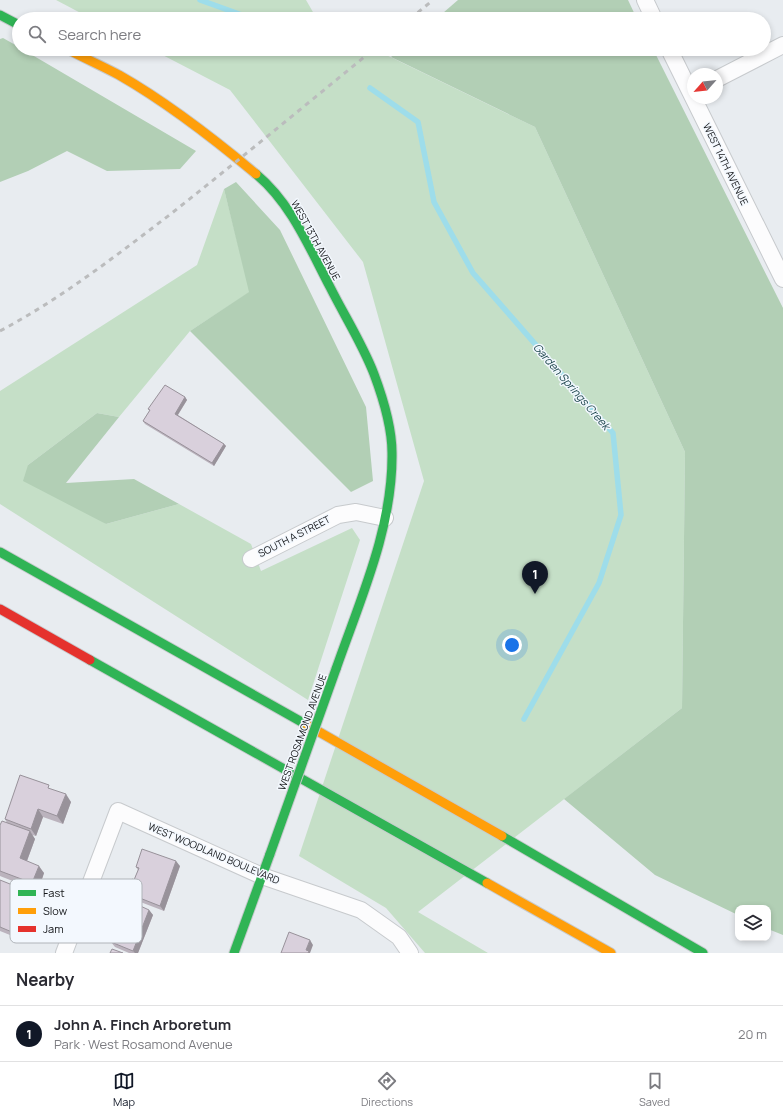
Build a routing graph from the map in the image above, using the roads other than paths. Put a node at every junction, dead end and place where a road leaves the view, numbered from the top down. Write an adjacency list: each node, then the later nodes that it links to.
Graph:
1 (645, 0): 2 (street)
2 (651, 12)
3 (0, 15): 4 (main road)
4 (12, 21)
5 (783, 45): 6 (street)
6 (771, 51)
7 (81, 56): 14 (main road, WEST 13TH AVENUE)
8 (673, 56): 11 (street, WEST 14TH AVENUE)
9 (761, 56): 10 (street)
10 (723, 75)
11 (687, 83)
12 (697, 104): 13 (street, WEST 14TH AVENUE)
13 (783, 279)
14 (385, 518): 16 (street, SOUTH A STREET); 18 (main road, WEST ROSAMOND AVENUE, bridge)
15 (0, 552): 25 (main road)
16 (251, 559)
17 (0, 610): 24 (main road)
18 (262, 876): 19 (street, WEST WOODLAND BOULEVARD); 22 (main road, WEST ROSAMOND AVENUE); 23 (street, WEST WOODLAND BOULEVARD)
19 (92, 879)
20 (68, 943): 21 (street, WEST WOODLAND BOULEVARD)
21 (64, 953)
22 (234, 953)
23 (410, 953)
24 (611, 953)
25 (703, 953)

